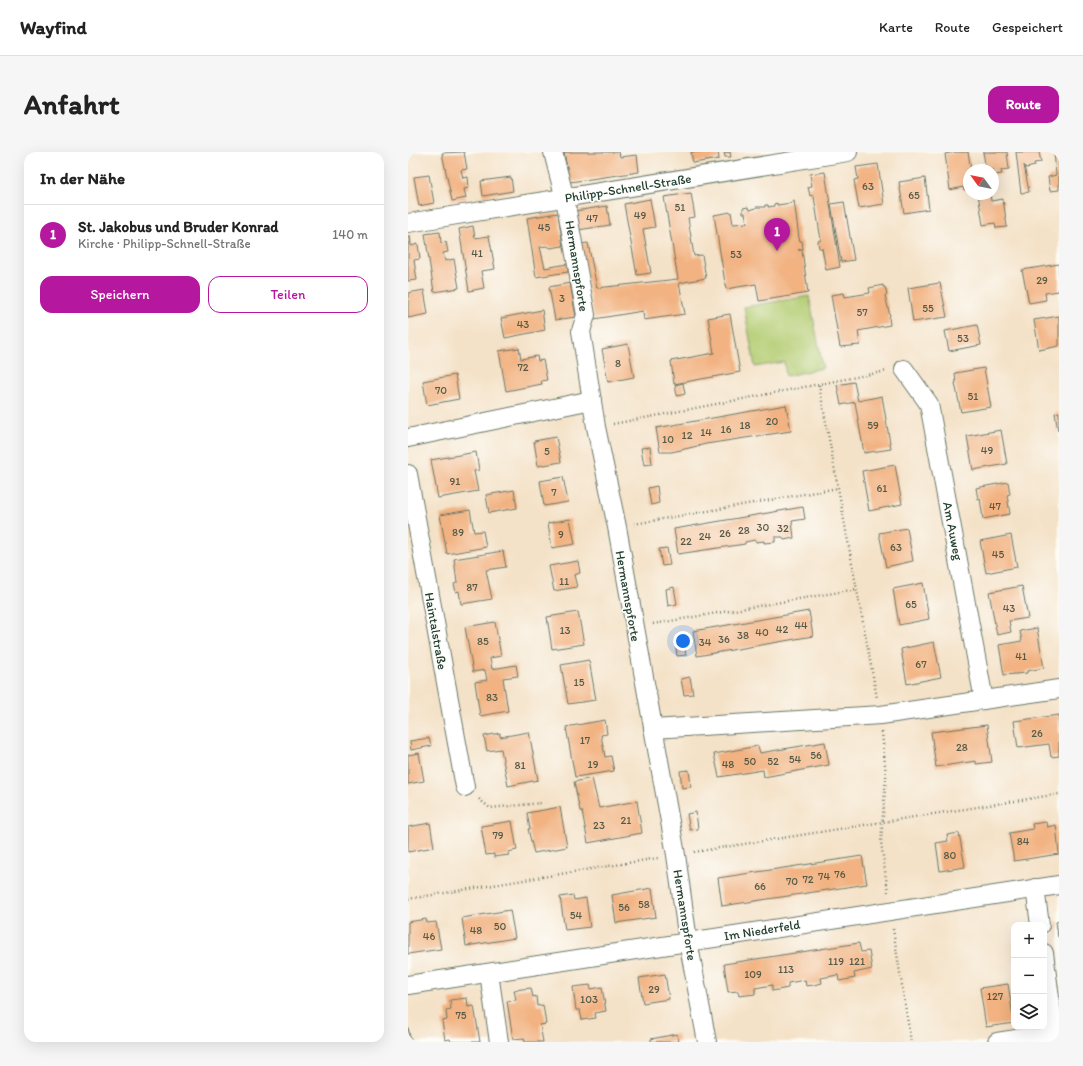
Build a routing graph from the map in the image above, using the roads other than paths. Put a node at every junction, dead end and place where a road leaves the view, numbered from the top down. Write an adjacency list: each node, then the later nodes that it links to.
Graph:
1 (553, 152): 3 (street, Hermannspforte)
2 (848, 152): 3 (street, Philipp-Schnell-Straße)
3 (565, 199): 4 (street, Philipp-Schnell-Straße); 6 (street, Hermannspforte)
4 (408, 223)
5 (904, 369): 10 (street, Am Auweg)
6 (592, 400): 7 (street); 11 (street, Hermannspforte)
7 (408, 438)
8 (408, 474): 12 (street, Haintalstraße)
9 (1059, 688): 10 (street)
10 (984, 700): 11 (street)
11 (653, 729): 16 (street, Hermannspforte)
12 (465, 787)
13 (1059, 885): 14 (street, Im Niederfeld)
14 (1035, 888): 15 (street); 16 (street, Im Niederfeld)
15 (1040, 922)
16 (688, 940): 18 (street, Im Niederfeld); 22 (street, Hermannspforte)
17 (1045, 958): 20 (street)
18 (489, 973): 19 (street, Im Niederfeld); 21 (street)
19 (408, 985)
20 (1055, 1037): 23 (street)
21 (499, 1042)
22 (707, 1042)
23 (997, 1042)

